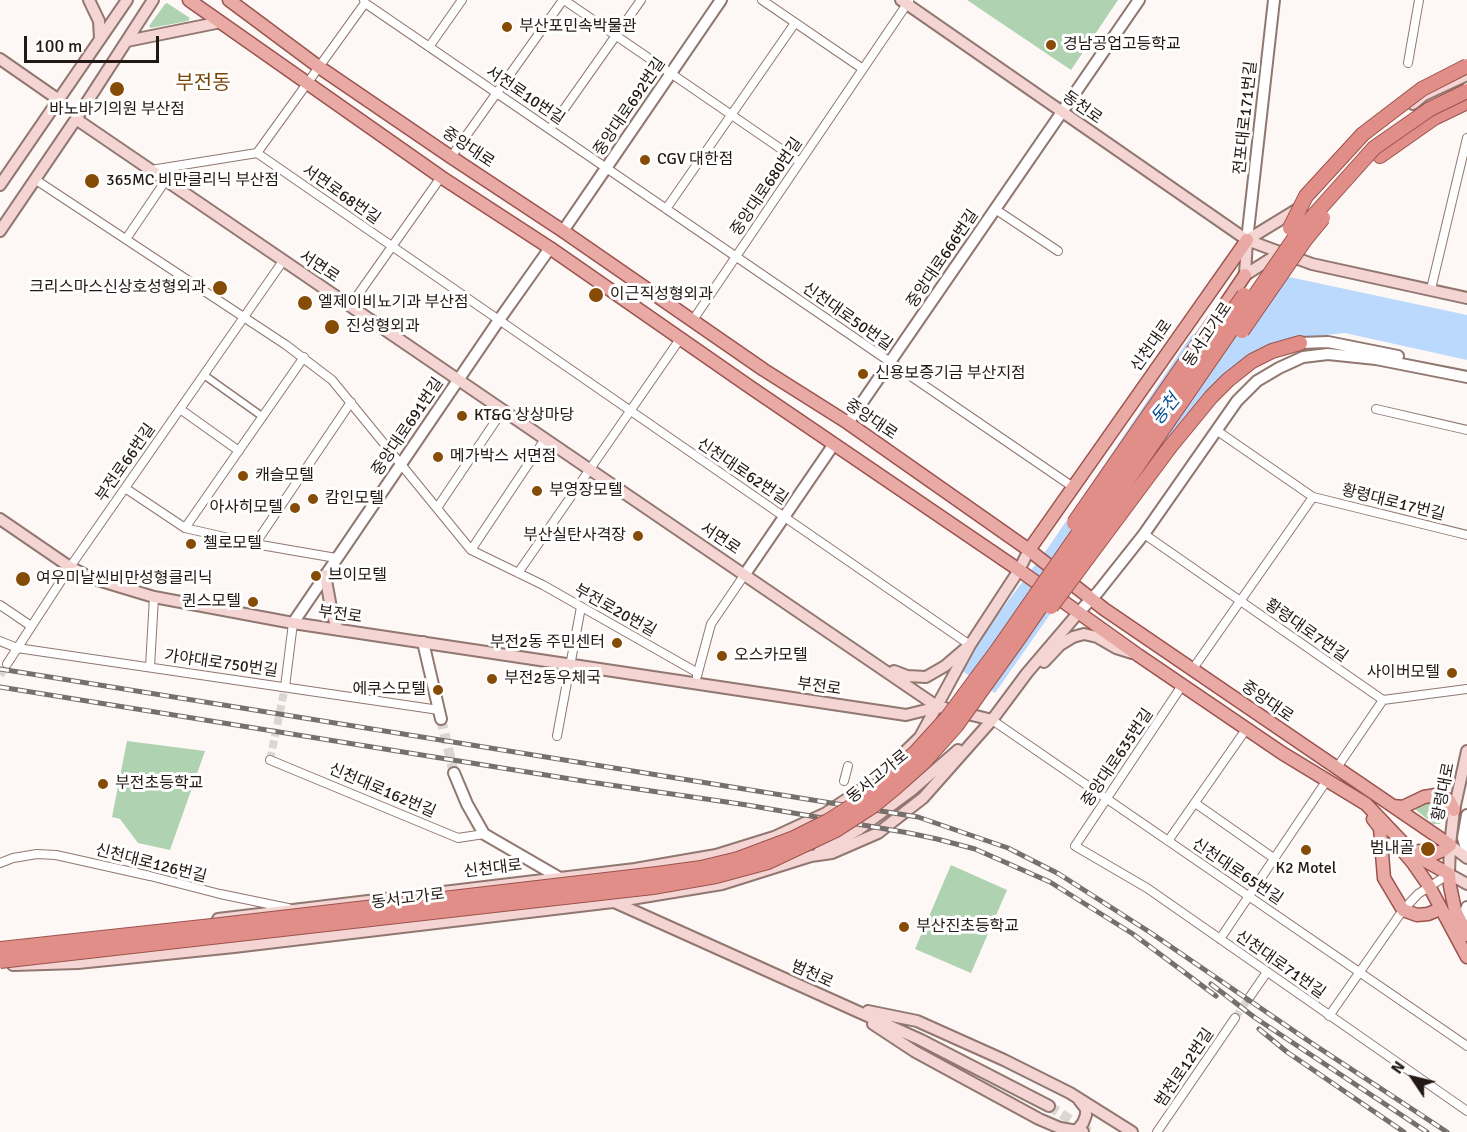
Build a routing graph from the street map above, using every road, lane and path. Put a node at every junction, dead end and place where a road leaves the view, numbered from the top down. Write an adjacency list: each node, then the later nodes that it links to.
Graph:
1 (88, 0): 19 (main road)
2 (127, 0): 19 (main road)
3 (153, 0): 20 (main road)
4 (189, 0): 16 (main road, 중앙대로)
5 (462, 0): 21 (street)
6 (564, 0): 18 (street); 32 (street)
7 (641, 0): 18 (street)
8 (721, 0): 27 (street, 중앙대로692번길)
9 (762, 0): 17 (street)
10 (1139, 0): 36 (street, 중앙대로666번길)
11 (1274, 0): 56 (street, 전포대로171번길)
12 (1419, 0): 23 (street)
13 (231, 1): 25 (main road, 중앙대로)
14 (364, 1): 21 (street, 서전로10번길); 25 (street)
15 (906, 2): 26 (street, 중앙대로680번길); 36 (main road, 동천로)
16 (221, 22): 20 (main road); 30 (main road, 중앙대로)
17 (795, 23): 26 (street); 37 (street)
18 (616, 36): 27 (street); 39 (street)
19 (100, 39): 34 (main road)
20 (128, 41): 38 (main road)
21 (429, 47): 32 (street, 서전로10번길)
22 (0, 59): 34 (main road)
23 (1408, 63)
24 (1467, 66): 52 (highway, bridge)
25 (319, 67): 30 (street); 42 (main road, 중앙대로)
26 (863, 69): 43 (street, 중앙대로680번길)
27 (671, 73): 37 (street); 44 (street, 중앙대로692번길)
28 (1467, 75): 56 (main road, 신천대로)
29 (1467, 81): 52 (highway, 동서고가로, bridge)
30 (308, 83): 41 (street); 46 (main road, 중앙대로)
31 (1467, 91): 85 (highway, 동서고가로, bridge)
32 (498, 94): 39 (street, 서전로10번길); 42 (street)
33 (1467, 96): 60 (main road)
34 (59, 100): 49 (main road)
35 (1467, 102): 85 (highway, bridge)
36 (1062, 112): 51 (street, 중앙대로666번길); 56 (main road, 동천로)
37 (731, 115): 43 (street); 50 (street)
38 (76, 119): 45 (main road, 서면로); 47 (main road)
39 (550, 129): 44 (street, 서전로10번길)
40 (1467, 138): 64 (street)
41 (257, 153): 45 (street); 57 (street, 서면로68번길)
42 (451, 157): 54 (main road, 중앙대로)
43 (800, 162): 61 (street, 중앙대로680번길)
44 (606, 168): 50 (street, 신천대로50번길); 54 (street, 중앙대로692번길)
45 (150, 170): 48 (main road, 서면로)
46 (441, 177): 57 (street); 58 (main road, 중앙대로)
47 (36, 180): 53 (main road); 55 (street, 부전로20번길)
48 (166, 180): 55 (street); 62 (main road, 서면로)
49 (0, 185)
50 (666, 209): 61 (street, 신천대로50번길)
51 (995, 209): 59 (street); 74 (street, 중앙대로666번길)
52 (1290, 228): 144 (highway, 동서고가로, bridge)
53 (0, 231)
54 (563, 231): 70 (main road, 중앙대로)
55 (126, 239): 67 (street, 부전로20번길)
56 (1247, 240): 60 (main road, 동천로); 63 (main road); 95 (main road, 신천대로)
57 (392, 246): 66 (street); 69 (street, 서면로68번길)
58 (550, 249): 69 (street, 중앙대로691번길); 71 (main road, 중앙대로)
59 (1059, 251)
60 (1280, 252): 63 (main road); 64 (main road, 동천로)
61 (736, 257): 70 (street, 중앙대로680번길); 74 (street, 신천대로50번길)
62 (284, 261): 66 (main road, 서면로); 67 (street, 부전로66번길)
63 (1245, 275): 68 (main road)
64 (1431, 289): 65 (main road, 동천로)
65 (1467, 298)
66 (350, 306): 78 (main road, 서면로)
67 (244, 318): 73 (street, 부전로20번길); 76 (street, 부전로66번길)
68 (1216, 318): 144 (highway, bridge)
69 (499, 320): 78 (street, 중앙대로691번길); 83 (street, 신천대로62번길)
70 (693, 320): 86 (main road, 중앙대로)
71 (680, 339): 83 (street); 90 (main road, 중앙대로)
72 (1300, 343): 75 (street); 121 (highway, bridge)
73 (304, 357): 79 (street, 부전로20번길); 84 (street)
74 (890, 363): 86 (street, 중앙대로666번길); 95 (street, 신천대로50번길)
75 (1443, 372): 77 (street); 87 (street)
76 (204, 375): 80 (street, 부전로66번길); 84 (street)
77 (1467, 377)
78 (458, 380): 82 (main road, 서면로); 92 (street, 중앙대로691번길)
79 (351, 402): 92 (street, 부전로20번길); 103 (street)
80 (180, 409): 91 (street); 94 (street, 부전로66번길)
81 (1376, 409): 88 (street)
82 (502, 410): 89 (main road, 서면로); 97 (street)
83 (630, 411): 93 (street); 98 (street, 신천대로62번길)
84 (263, 417): 91 (street)
85 (1169, 421): 121 (highway, 동서고가로, bridge)
86 (848, 423): 105 (main road, 중앙대로)
87 (1216, 430): 96 (street, 황령대로17번길); 101 (street)
88 (1467, 430)
89 (545, 439): 93 (main road, 서면로); 104 (street)
90 (834, 444): 98 (street); 108 (main road, 중앙대로)
91 (241, 448): 100 (street)
92 (400, 465): 97 (street, 부전로20번길); 106 (street, 중앙대로691번길)
93 (589, 469): 109 (street); 110 (main road, 서면로)
94 (125, 488): 100 (street); 107 (street, 부전로66번길)
95 (1073, 488): 105 (main road, 신천대로)
96 (1313, 497): 102 (street, 황령대로17번길); 114 (street)
97 (436, 508): 104 (street, 부전로20번길)
98 (784, 517): 110 (street); 124 (street, 신천대로62번길)
99 (0, 519): 107 (main road, 부전로)
100 (185, 528): 103 (street)
101 (1144, 534): 113 (street); 114 (street, 황령대로7번길)
102 (1467, 535)
103 (255, 544): 106 (street)
104 (471, 550): 109 (street, 부전로20번길)
105 (1029, 550): 108 (main road, 신천대로); 113 (main road, 중앙대로, bridge)
106 (336, 558): 111 (street, 중앙대로691번길)
107 (70, 567): 112 (main road, 부전로); 119 (street, 부전로66번길)
108 (1019, 570): 117 (main road, 중앙대로, bridge); 124 (main road, 신천대로)
109 (518, 573): 116 (street, 부전로20번길)
110 (745, 574): 127 (main road, 서면로); 133 (street, 서면로)
111 (325, 575): 118 (street, 중앙대로691번길); 120 (main road)
112 (154, 597): 118 (main road, 부전로); 130 (street)
113 (1091, 600): 117 (street); 131 (main road, 중앙대로)
114 (1240, 602): 131 (street); 137 (street, 황령대로7번길)
115 (0, 605): 119 (street)
116 (581, 607): 129 (street); 133 (street, 부전로20번길)
117 (1079, 612): 126 (main road, 중앙대로); 132 (main road)
118 (293, 623): 120 (main road, 부전로); 135 (street)
119 (32, 626): 125 (street, 부전로66번길)
120 (338, 630): 123 (main road, 부전로)
121 (1019, 638): 183 (highway, 동서고가로, bridge)
122 (0, 641): 125 (street, 가야대로750번길)
123 (423, 642): 129 (main road, 부전로); 139 (street)
124 (970, 645): 127 (main road, 서면로); 138 (main road, 신천대로)
125 (17, 648): 128 (street, 부전로66번길); 130 (street, 가야대로750번길)
126 (1138, 655): 132 (main road); 134 (main road, 중앙대로)
127 (872, 661): 138 (main road, 서면로)
128 (7, 664)
129 (570, 665): 133 (main road, 부전로); 142 (street)
130 (150, 667): 135 (street, 가야대로750번길)
131 (1192, 670): 147 (main road, 중앙대로)
132 (1027, 673): 140 (main road)
133 (696, 678): 138 (main road, 부전로)
134 (1182, 684): 141 (main road, 중앙대로); 152 (street, 중앙대로635번길)
135 (285, 687): 139 (street, 가야대로750번길)
136 (1467, 689): 137 (street)
137 (1383, 700): 147 (street)
138 (938, 706): 140 (main road); 168 (main road, 신천대로)
139 (440, 715)
140 (992, 720): 152 (street, 신천대로65번길); 172 (main road)
141 (1247, 728): 149 (main road, 중앙대로); 153 (street, 중앙대로)
142 (557, 735)
143 (1467, 751): 155 (main road, 황령대로)
144 (916, 752): 181 (highway, 동서고가로, bridge)
145 (270, 760): 158 (street, 신천대로162번길)
146 (848, 766): 150 (street)
147 (1335, 769): 154 (main road, 중앙대로)
148 (454, 772): 158 (street)
149 (1327, 780): 151 (main road, 중앙대로); 165 (street)
150 (844, 781)
151 (1346, 793): 157 (main road); 160 (main road, 중앙대로)
152 (1107, 799): 159 (street, 신천대로65번길); 162 (street, 중앙대로635번길)
153 (1195, 803): 159 (street, 중앙대로); 165 (street)
154 (1392, 806): 155 (main road); 161 (main road, 중앙대로)
155 (1454, 810): 161 (main road, 황령대로)
156 (1467, 815): 163 (street)
157 (1380, 828): 170 (main road); 176 (main road)
158 (484, 834): 168 (street)
159 (1168, 841): 171 (street, 신천대로65번길)
160 (1405, 845): 161 (main road, 중앙대로); 167 (main road, 중앙대로)
161 (1450, 845): 164 (main road); 167 (main road, 황령대로)
162 (1075, 846): 179 (street, 신천대로71번길)
163 (1467, 852)
164 (1467, 858)
165 (1275, 859): 171 (street)
166 (0, 863): 174 (street, 신천대로126번길)
167 (1449, 874): 169 (main road); 170 (street); 177 (main road)
168 (560, 878): 172 (main road, 범천로); 174 (main road, 신천대로)
169 (1467, 884)
170 (1429, 886): 175 (main road); 176 (street)
171 (1249, 896): 179 (street); 186 (street, 신천대로65번길)
172 (613, 902): 184 (main road); 188 (main road, 범천로)
173 (1467, 907): 177 (street)
174 (295, 909): 180 (main road, 신천대로)
175 (1440, 909): 176 (main road); 178 (main road)
176 (1403, 910): 186 (street)
177 (1460, 923): 178 (main road)
178 (1462, 938): 182 (main road)
179 (1220, 939): 185 (street, 신천대로71번길)
180 (0, 942)
181 (0, 949)
182 (1467, 957)
183 (0, 961)
184 (0, 966)
185 (1267, 972): 187 (street); 189 (street, 신천대로71번길)
186 (1360, 972): 189 (street); 191 (street, 신천대로65번길)
187 (1249, 998)
188 (848, 1007): 192 (main road); 193 (main road, 범천로); 195 (main road)
189 (1329, 1016): 194 (street, 신천대로71번길)
190 (1235, 1018): 197 (street, 범천로12번길)
191 (1467, 1046)
192 (1070, 1093): 195 (main road); 196 (main road)
193 (1049, 1106)
194 (1467, 1111)
195 (1078, 1131)
196 (1132, 1132)
197 (1157, 1132)

